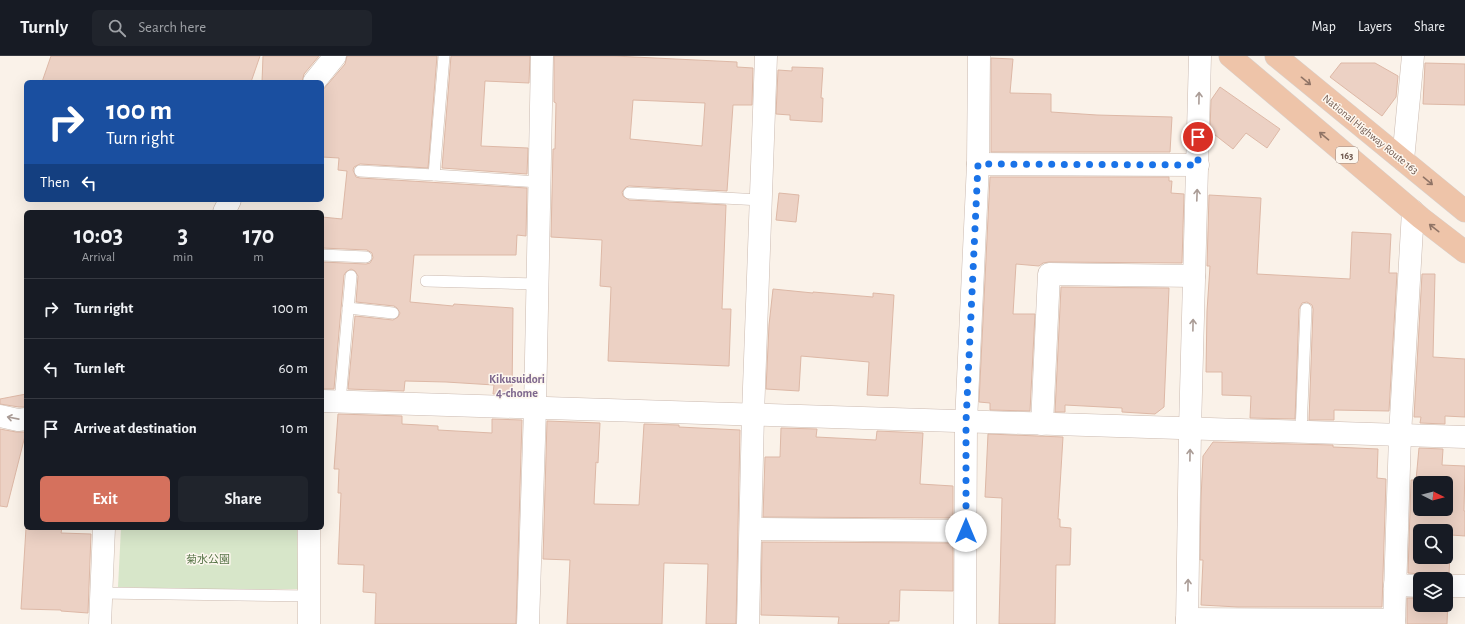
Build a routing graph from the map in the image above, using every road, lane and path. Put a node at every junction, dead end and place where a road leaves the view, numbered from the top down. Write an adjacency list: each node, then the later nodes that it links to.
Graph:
1 (335, 56): 10 (street)
2 (444, 56): 15 (lane)
3 (542, 56): 16 (street)
4 (766, 56): 18 (street)
5 (979, 56): 12 (street)
6 (1200, 56): 13 (street, one-way to 6)
7 (1230, 56): 19 (highway, 163, one-way to 7)
8 (1284, 56): 11 (highway, National Highway Route 163, one-way to 11)
9 (1413, 56): 11 (street)
10 (316, 80)
11 (1403, 160): 20 (highway, National Highway Route 163, one-way to 20)
12 (978, 164): 13 (street); 36 (street)
13 (1198, 165): 25 (street, one-way to 13)
14 (360, 171): 15 (lane)
15 (434, 175): 16 (lane)
16 (539, 182): 27 (street)
17 (628, 193): 18 (lane)
18 (761, 200): 33 (street)
19 (1413, 210): 21 (highway, 163, one-way to 19); 40 (street)
20 (1465, 211)
21 (1465, 252)
22 (324, 255): 23 (lane)
23 (366, 257)
24 (351, 276): 28 (lane)
25 (1194, 276): 37 (street); 38 (street, one-way to 25)
26 (426, 281): 27 (lane)
27 (537, 284): 32 (street)
28 (348, 308): 30 (lane); 31 (lane)
29 (1306, 309): 39 (lane)
30 (393, 313)
31 (331, 401): 32 (street)
32 (535, 409): 33 (street); 56 (street)
33 (753, 415): 36 (street); 42 (street)
34 (0, 416): 35 (street, one-way to 34)
35 (24, 419)
36 (966, 422): 37 (street); 45 (street)
37 (1042, 424): 38 (street)
38 (1190, 429): 39 (street); 52 (street, one-way to 38)
39 (1301, 432): 40 (street)
40 (1400, 435): 41 (street); 46 (street)
41 (1465, 437)
42 (751, 529): 45 (street); 57 (street)
43 (104, 530): 50 (street)
44 (309, 530): 51 (street)
45 (966, 531): 58 (street)
46 (1395, 585): 47 (street); 53 (street)
47 (1413, 586)
48 (1453, 586): 49 (street)
49 (1465, 586)
50 (101, 593): 51 (lane); 54 (street)
51 (309, 596): 55 (street)
52 (1187, 621): 53 (street)
53 (1394, 622)
54 (100, 624)
55 (309, 624)
56 (528, 624)
57 (748, 624)
58 (965, 624)

